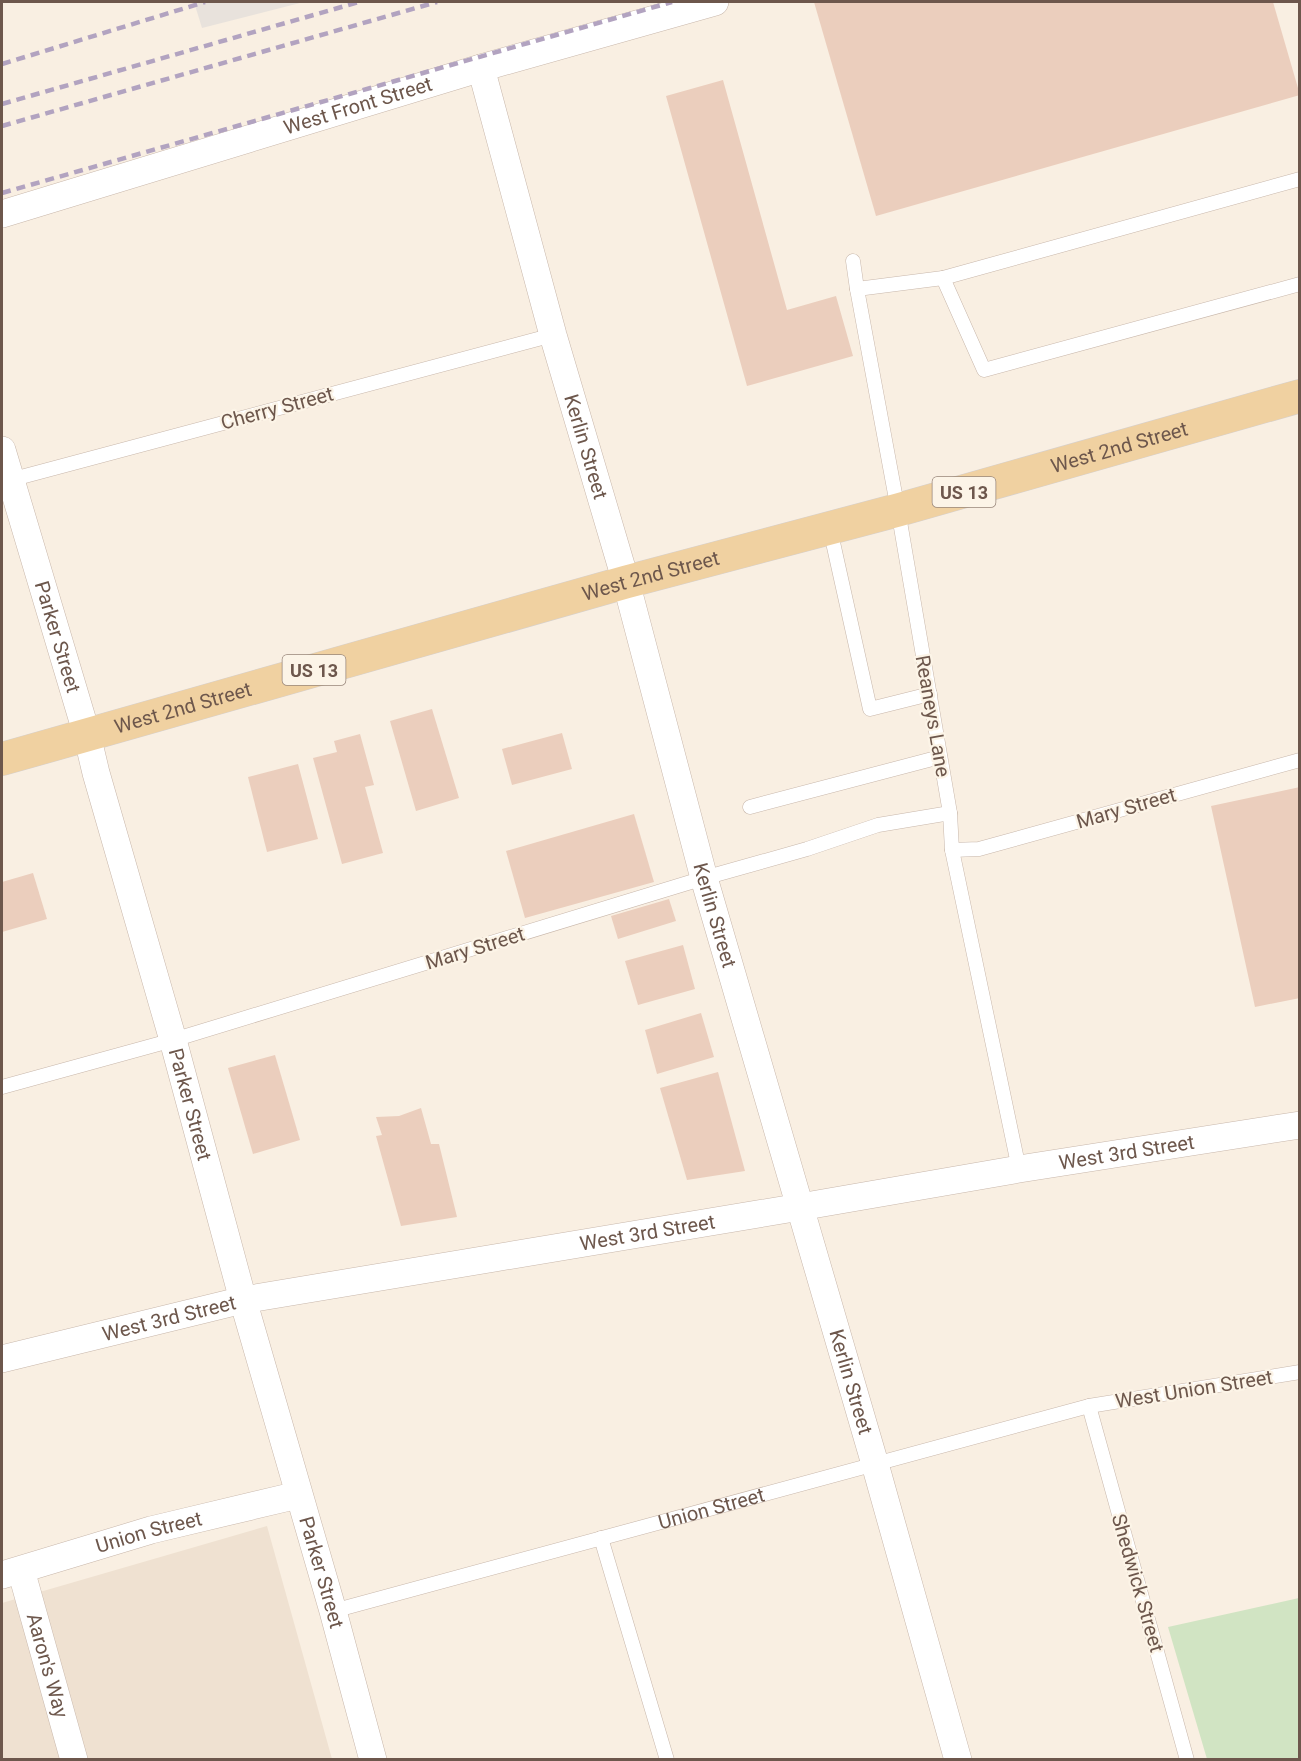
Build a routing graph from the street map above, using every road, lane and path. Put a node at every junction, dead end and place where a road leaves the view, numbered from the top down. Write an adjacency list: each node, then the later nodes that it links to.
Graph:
1 (716, 2): 2 (street, West Front Street)
2 (481, 68): 4 (street, West Front Street); 9 (street, Kerlin Street)
3 (1299, 179): 6 (lane)
4 (2, 214)
5 (853, 261): 8 (lane, Reaneys Lane)
6 (944, 278): 7 (lane); 8 (lane)
7 (1299, 284)
8 (856, 290): 13 (lane, Reaneys Lane)
9 (553, 335): 12 (lane, Cherry Street); 15 (street, Kerlin Street)
10 (1299, 396): 13 (main road, West 2nd Street / US 13)
11 (2, 450): 12 (street, Parker Street)
12 (6, 481): 17 (street, Parker Street)
13 (898, 510): 14 (main road, West 2nd Street / US 13); 16 (lane, Reaneys Lane)
14 (830, 528): 15 (main road, West 2nd Street / US 13); 16 (lane)
15 (626, 582): 17 (main road, West 2nd Street / US 13); 24 (street, Kerlin Street)
16 (930, 694): 18 (lane, Reaneys Lane)
17 (87, 735): 19 (main road, West 2nd Street / US 13); 25 (street, Parker Street)
18 (940, 757): 21 (lane); 22 (lane, Reaneys Lane)
19 (2, 759)
20 (1299, 760): 23 (lane, Mary Street)
21 (750, 807)
22 (950, 813): 23 (lane, Reaneys Lane); 24 (lane, Mary Street)
23 (952, 850): 28 (lane, Reaneys Lane)
24 (704, 878): 25 (lane, Mary Street); 29 (street, Kerlin Street)
25 (173, 1040): 26 (lane, Mary Street); 30 (street, Parker Street)
26 (2, 1087)
27 (1299, 1125): 28 (street, West 3rd Street)
28 (1019, 1169): 29 (street, West 3rd Street)
29 (800, 1207): 30 (street, West 3rd Street); 34 (street, Kerlin Street)
30 (243, 1299): 31 (street, West 3rd Street); 35 (street, Parker Street)
31 (2, 1359)
32 (1299, 1372): 33 (lane, West Union Street)
33 (1089, 1406): 34 (lane, Union Street); 43 (lane, Shedwick Street)
34 (875, 1464): 36 (lane, Union Street); 42 (street, Kerlin Street)
35 (298, 1494): 37 (street, Union Street); 38 (street, Parker Street)
36 (601, 1538): 38 (lane, Union Street); 41 (lane)
37 (11, 1572): 39 (street, Aaron's Way)
38 (333, 1611): 40 (street, Parker Street)
39 (74, 1760)
40 (373, 1760)
41 (667, 1760)
42 (958, 1760)
43 (1187, 1760)

